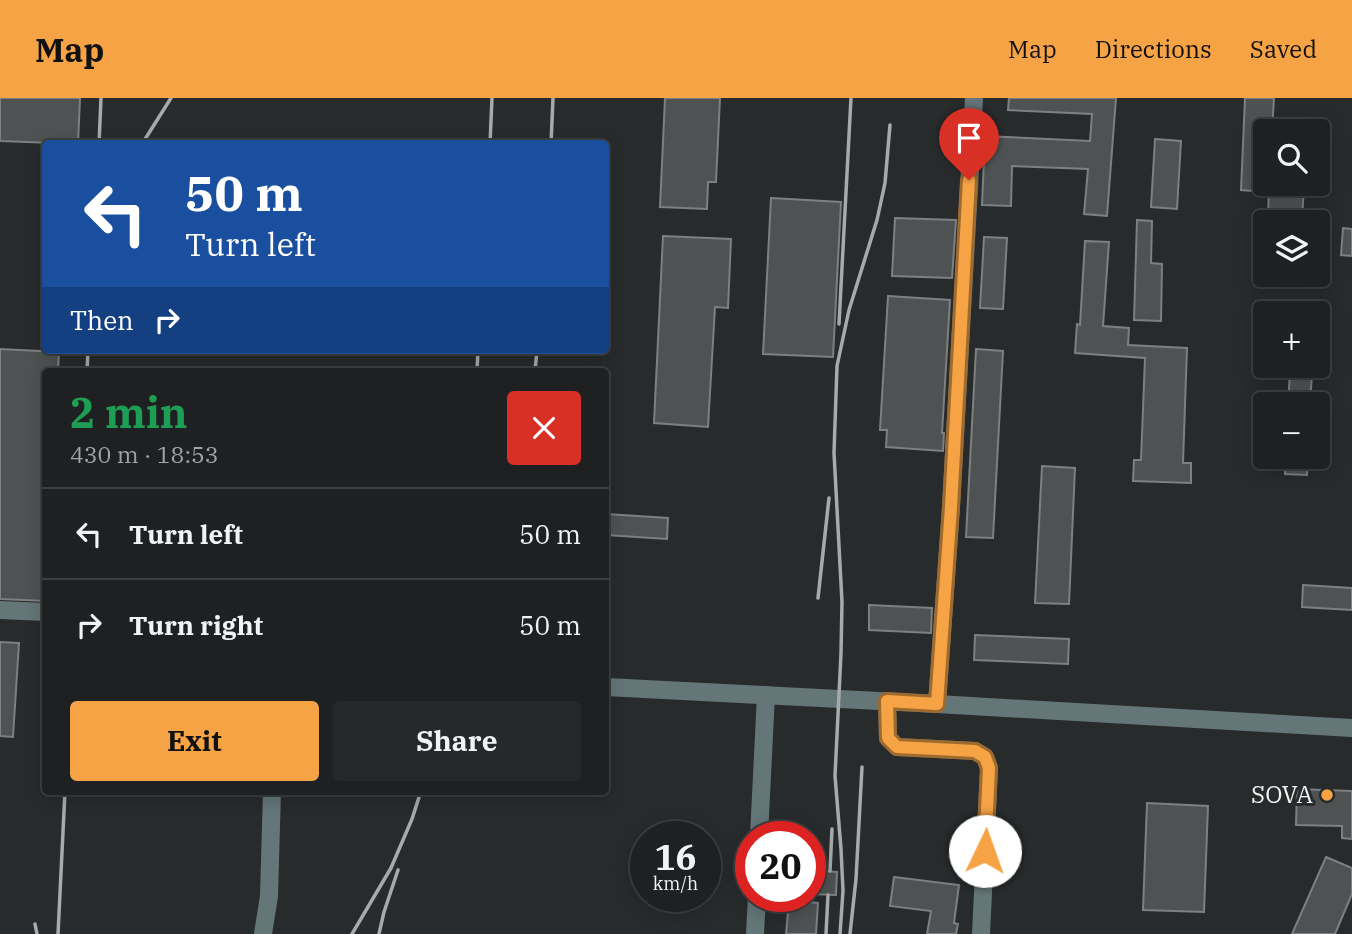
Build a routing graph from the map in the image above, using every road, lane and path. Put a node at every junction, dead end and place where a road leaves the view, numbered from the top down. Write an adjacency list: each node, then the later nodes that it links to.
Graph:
1 (974, 98): 7 (lane)
2 (0, 610): 3 (lane)
3 (42, 612)
4 (609, 687): 5 (lane)
5 (766, 695): 6 (lane); 10 (lane)
6 (887, 701): 7 (lane); 14 (lane)
7 (937, 704): 8 (lane)
8 (1352, 728)
9 (272, 795): 12 (lane)
10 (761, 821)
11 (756, 912): 13 (lane)
12 (263, 934)
13 (755, 934)
14 (981, 934)

